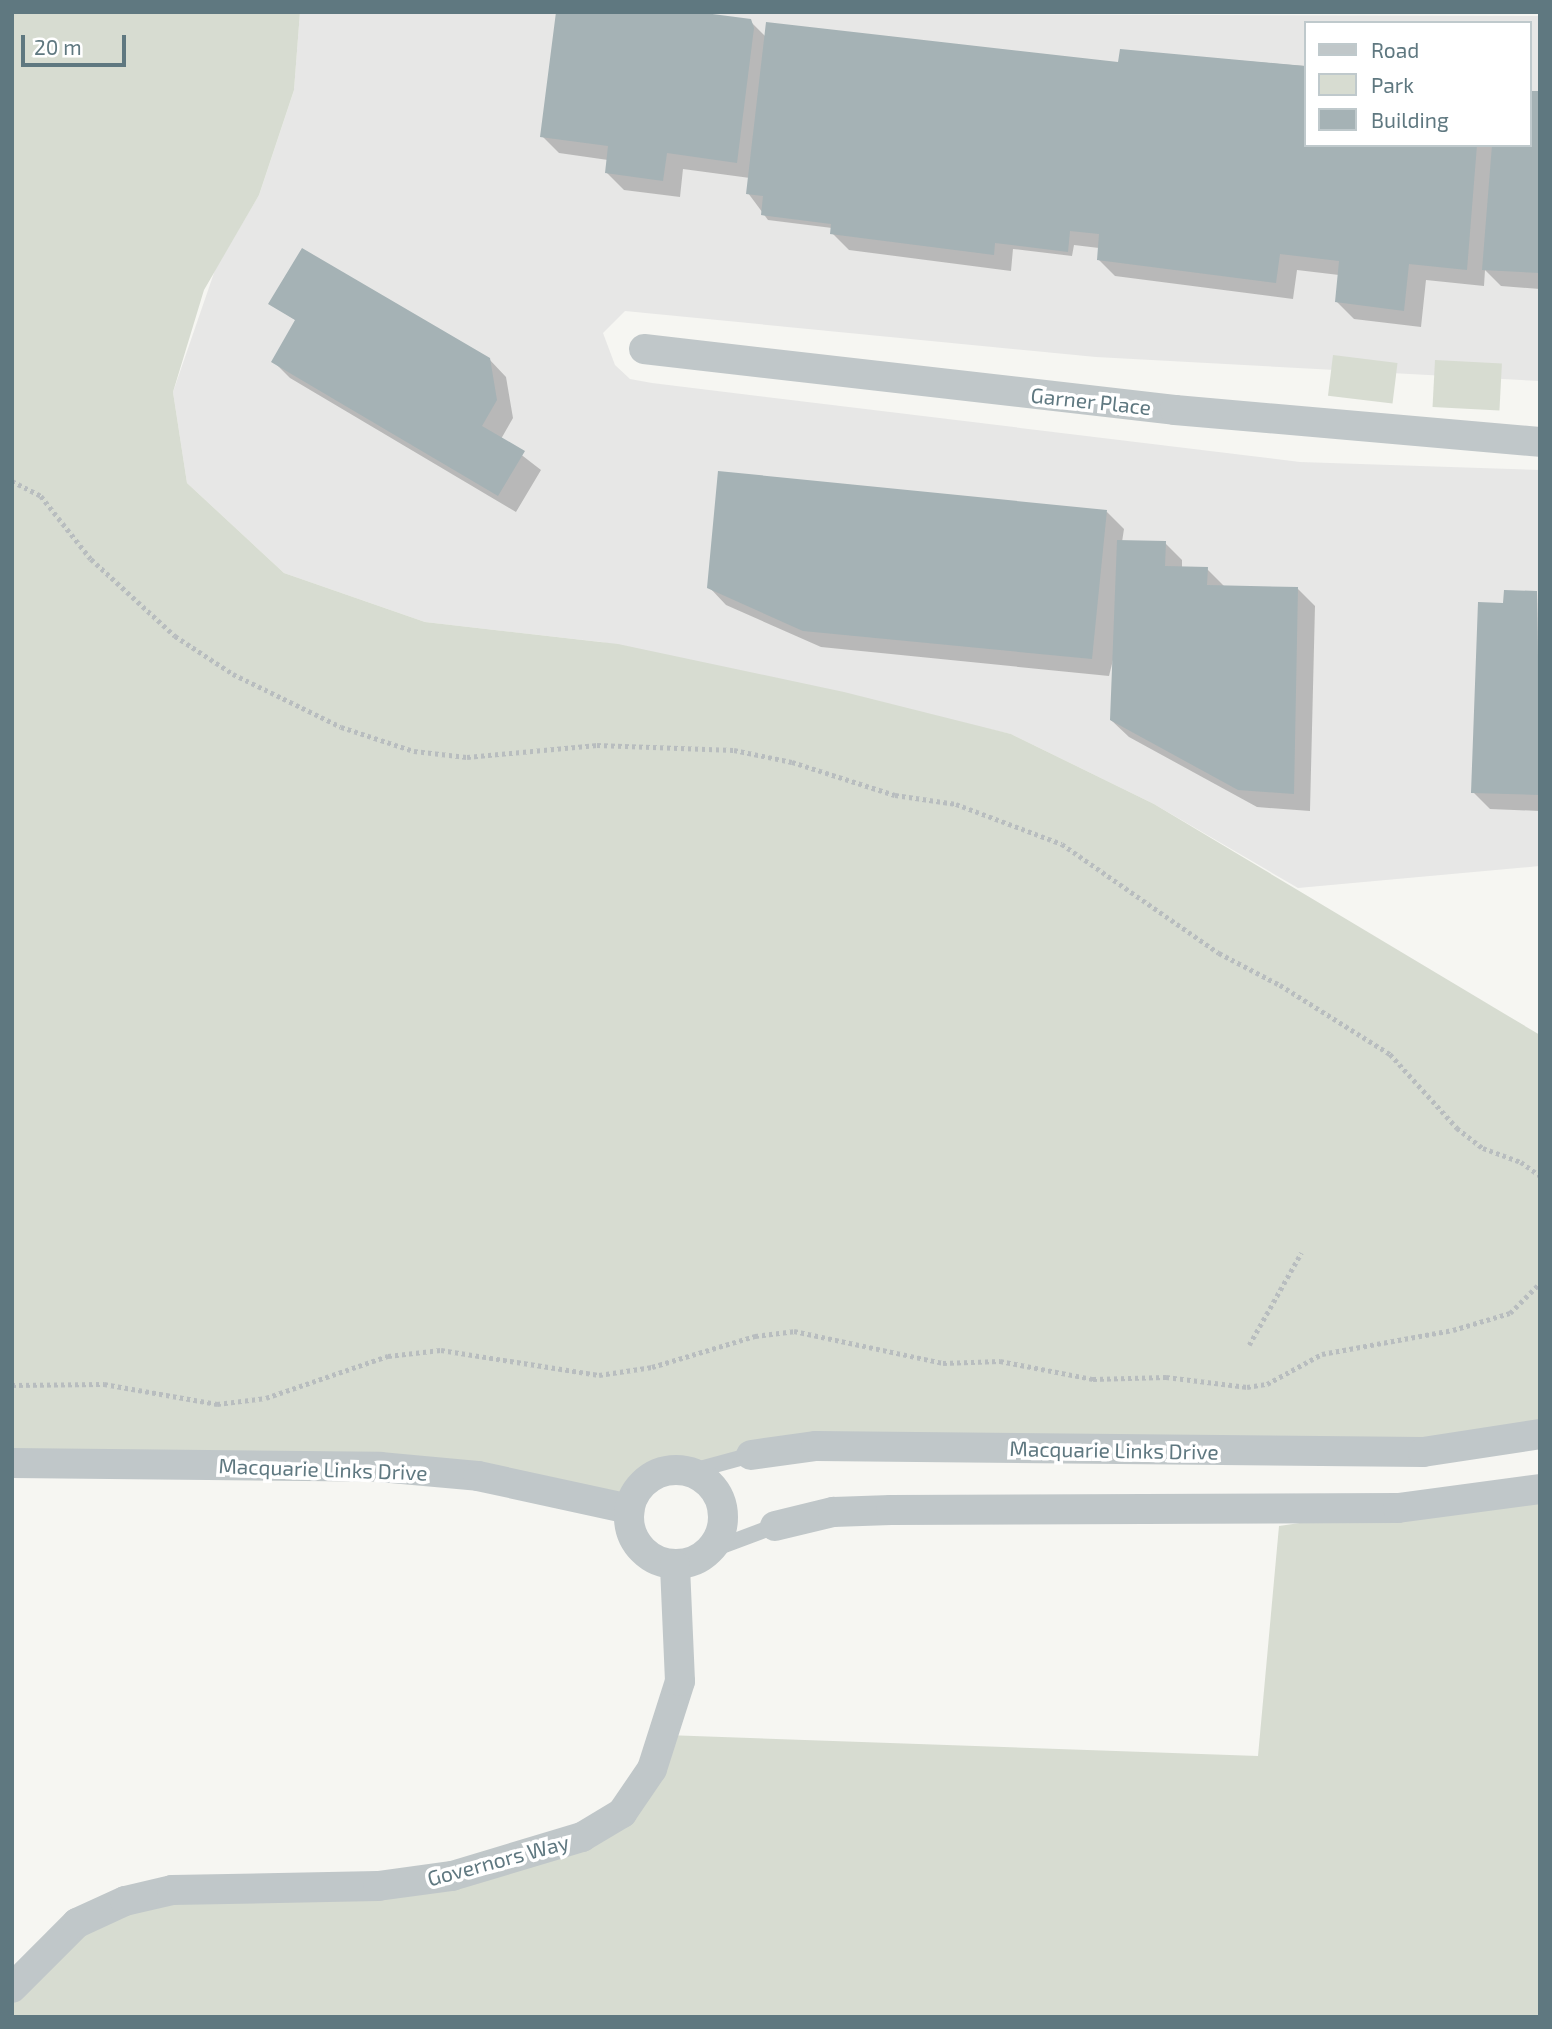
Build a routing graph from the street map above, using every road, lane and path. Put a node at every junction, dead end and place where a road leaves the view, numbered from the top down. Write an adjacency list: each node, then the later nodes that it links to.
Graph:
1 (644, 349): 2 (street, Garner Place)
2 (1540, 442)
3 (12, 481): 4 (path)
4 (1540, 1176)
5 (1301, 1253): 7 (path)
6 (1540, 1283): 8 (path)
7 (1248, 1345)
8 (12, 1385)
9 (1540, 1434): 10 (street, Macquarie Links Drive)
10 (751, 1455): 12 (lane, Macquarie Links Drive)
11 (12, 1463): 14 (street, Macquarie Links Drive)
12 (689, 1472): 14 (street); 16 (street)
13 (1540, 1489): 15 (street)
14 (629, 1509): 17 (street)
15 (775, 1526): 16 (lane)
16 (711, 1550): 17 (street)
17 (675, 1565): 18 (street, Governors Way)
18 (12, 1988)

